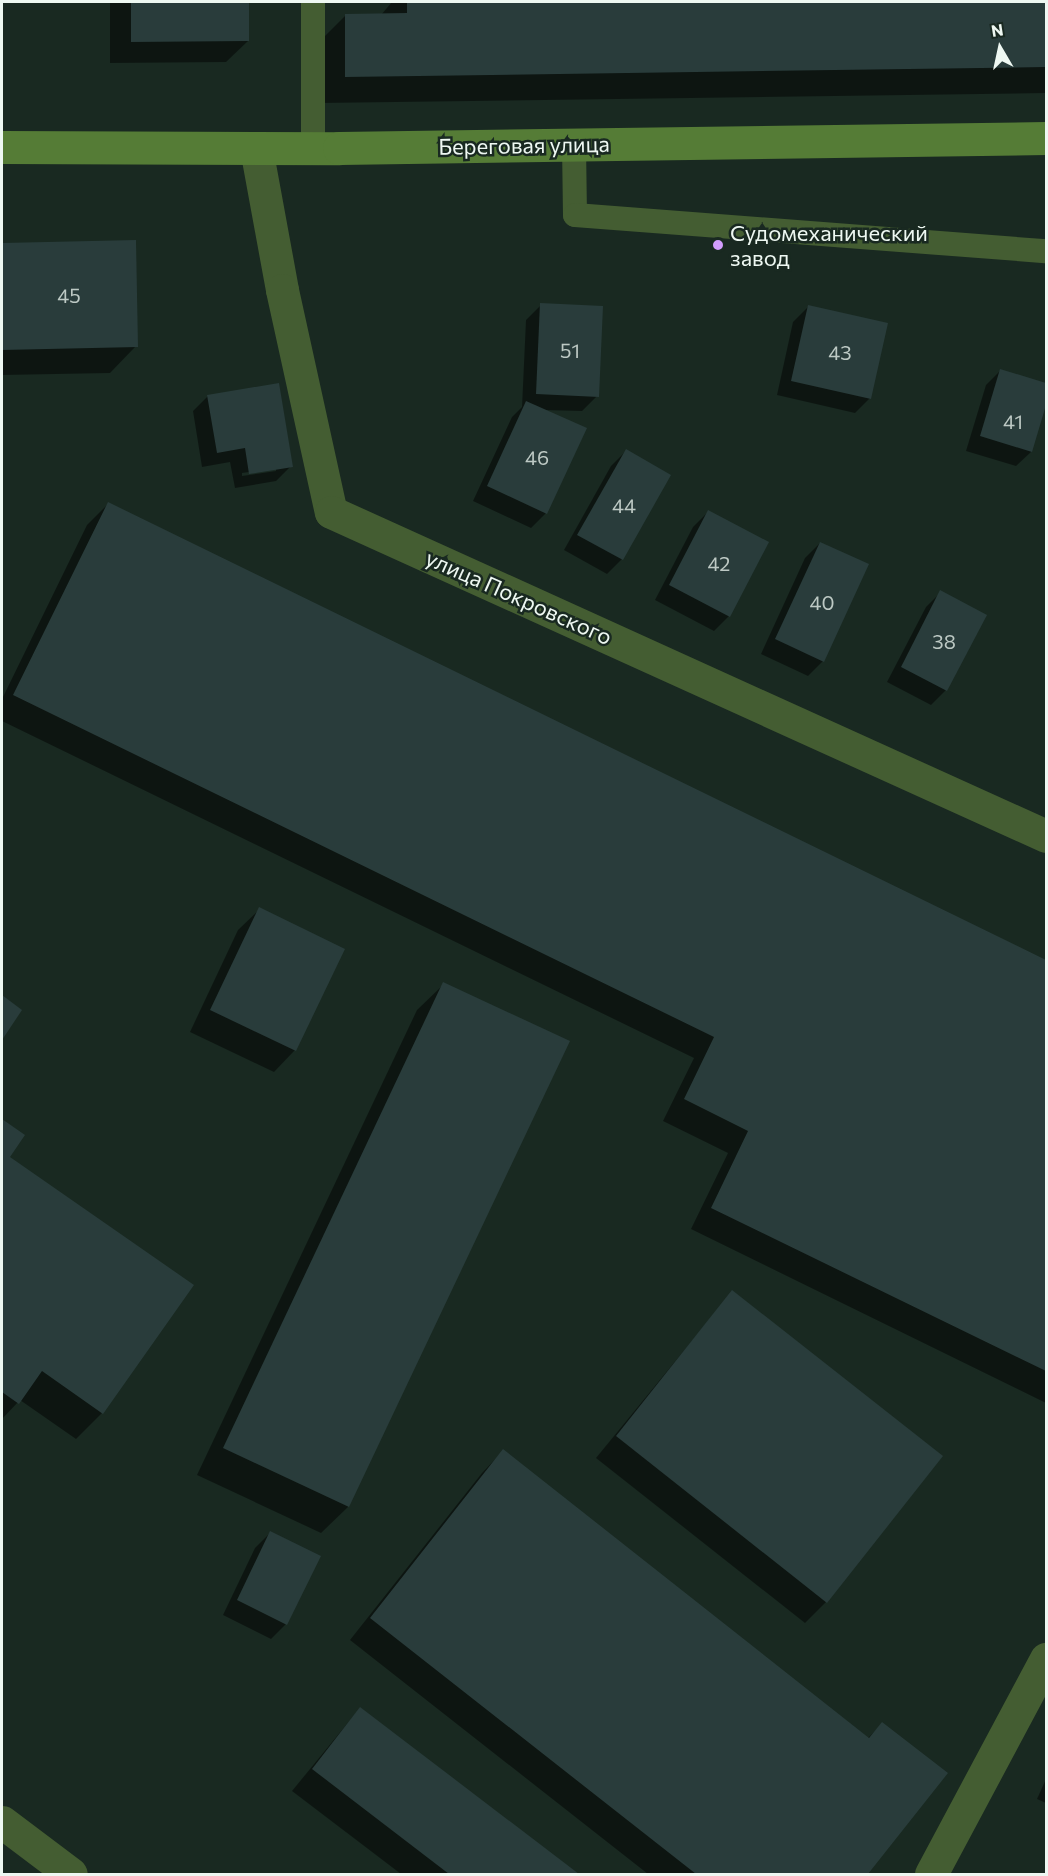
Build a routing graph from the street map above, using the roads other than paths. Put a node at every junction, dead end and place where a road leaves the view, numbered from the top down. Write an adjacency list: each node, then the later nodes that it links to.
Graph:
1 (313, 2): 6 (lane)
2 (1047, 138): 3 (main road, Береговая улица)
3 (574, 144): 6 (main road, Береговая улица); 7 (lane)
4 (2, 147): 5 (main road, Береговая улица)
5 (256, 148): 6 (main road, Береговая улица); 8 (street, улица Покровского)
6 (313, 148)
7 (1047, 250)
8 (1047, 836)
9 (1047, 1659): 12 (street)
10 (2, 1822): 11 (street)
11 (71, 1875)
12 (931, 1875)

